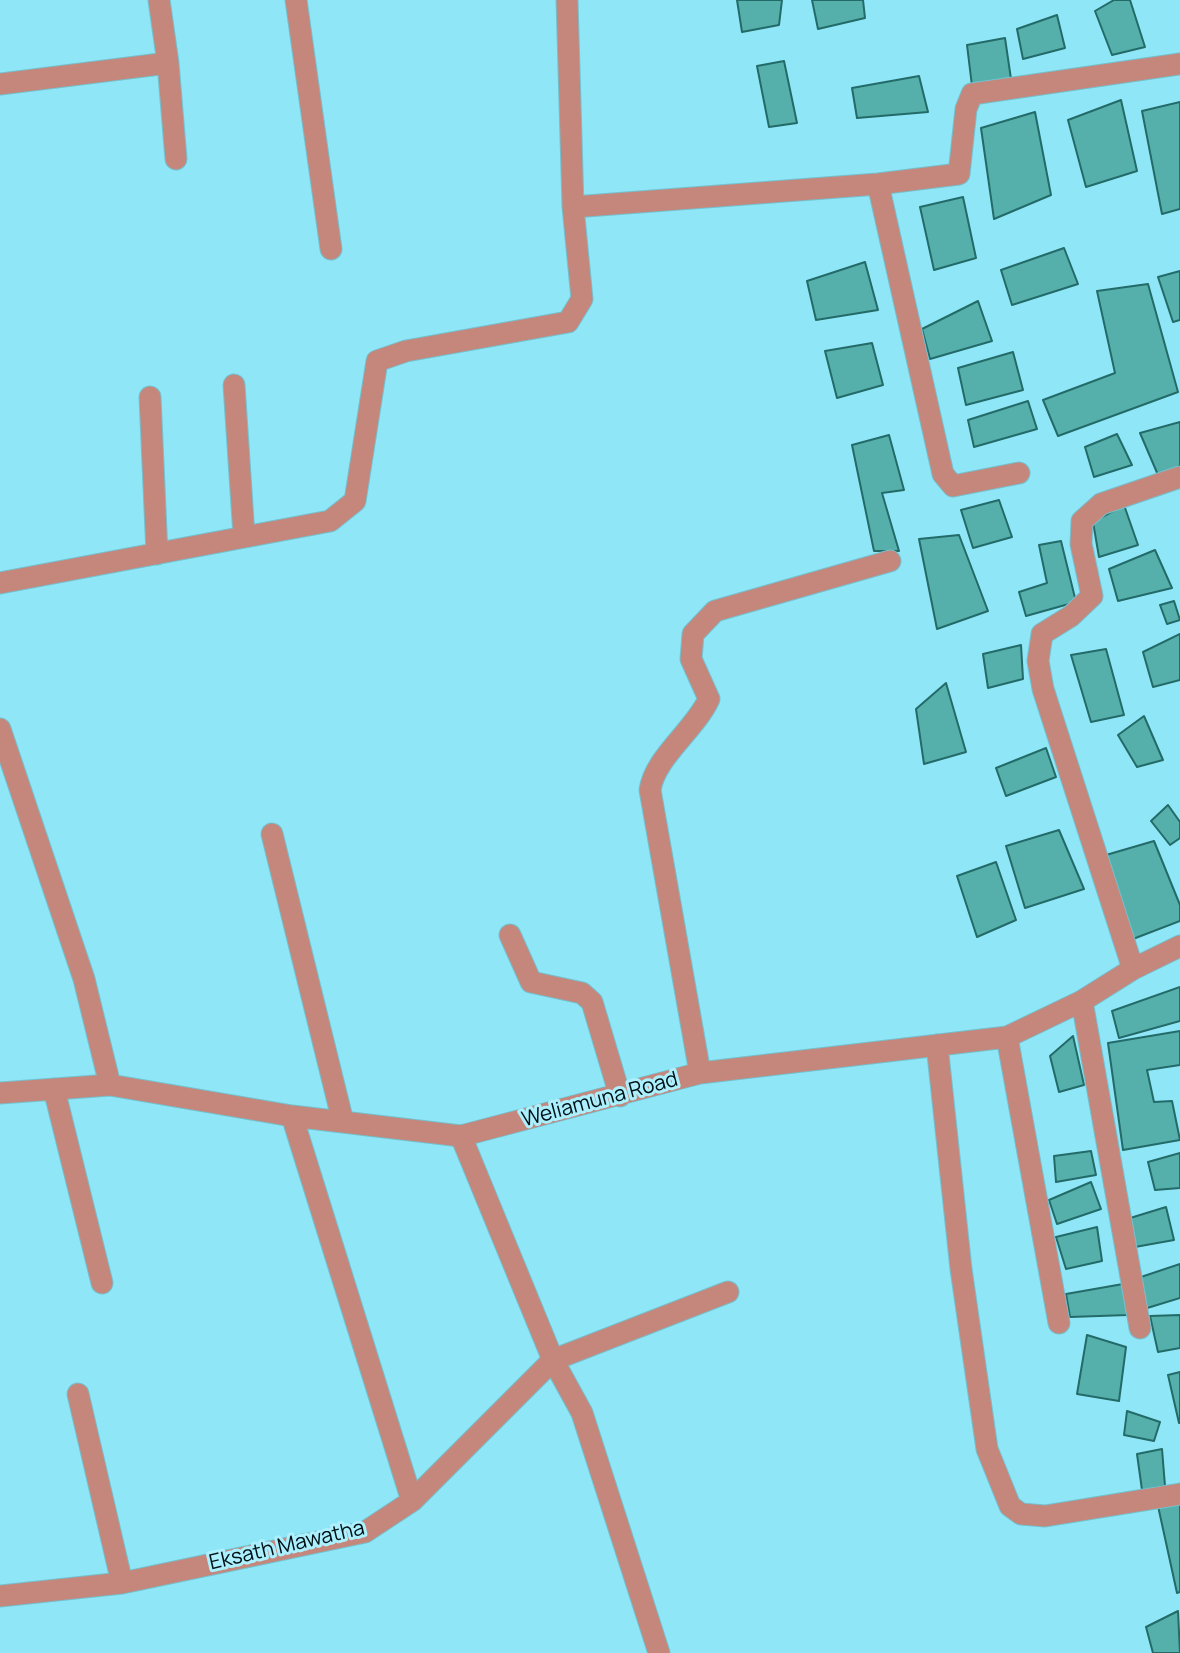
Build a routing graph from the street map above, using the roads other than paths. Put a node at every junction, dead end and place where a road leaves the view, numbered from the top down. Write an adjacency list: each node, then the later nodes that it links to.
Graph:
1 (159, 0): 4 (street)
2 (296, 0): 10 (street)
3 (567, 0): 9 (street)
4 (168, 63): 6 (street); 7 (street)
5 (1180, 64): 8 (street)
6 (0, 84)
7 (176, 159)
8 (878, 184): 9 (street); 13 (street)
9 (573, 207): 15 (street)
10 (331, 249)
11 (234, 386): 15 (street)
12 (150, 397): 16 (street)
13 (1019, 472)
14 (1180, 477): 23 (street)
15 (244, 536): 16 (street)
16 (157, 554): 18 (street)
17 (890, 561): 27 (street)
18 (0, 583)
19 (0, 729): 28 (street)
20 (272, 834): 33 (street)
21 (510, 935): 31 (street)
22 (1180, 946): 23 (street, Weliamuna Road)
23 (1133, 969): 24 (street, Weliamuna Road)
24 (1082, 1001): 25 (street, Weliamuna Road); 38 (street)
25 (1007, 1037): 26 (street, Weliamuna Road); 37 (street)
26 (937, 1045): 27 (street, Weliamuna Road); 41 (street)
27 (700, 1073): 31 (street, Weliamuna Road)
28 (110, 1085): 29 (street, Weliamuna Road); 32 (street, Weliamuna Road)
29 (54, 1089): 30 (street, Weliamuna Road); 35 (street)
30 (0, 1093)
31 (620, 1096): 34 (street, Weliamuna Road)
32 (292, 1116): 33 (street, Weliamuna Road); 42 (street)
33 (343, 1122): 34 (street, Weliamuna Road)
34 (461, 1136): 39 (street)
35 (103, 1283)
36 (728, 1292): 39 (street)
37 (1059, 1323)
38 (1140, 1328)
39 (553, 1360): 42 (street, Eksath Mawatha); 45 (street)
40 (78, 1394): 43 (street)
41 (1180, 1494)
42 (412, 1500): 43 (street, Eksath Mawatha)
43 (122, 1583): 44 (street, Eksath Mawatha)
44 (0, 1596)
45 (659, 1653)

